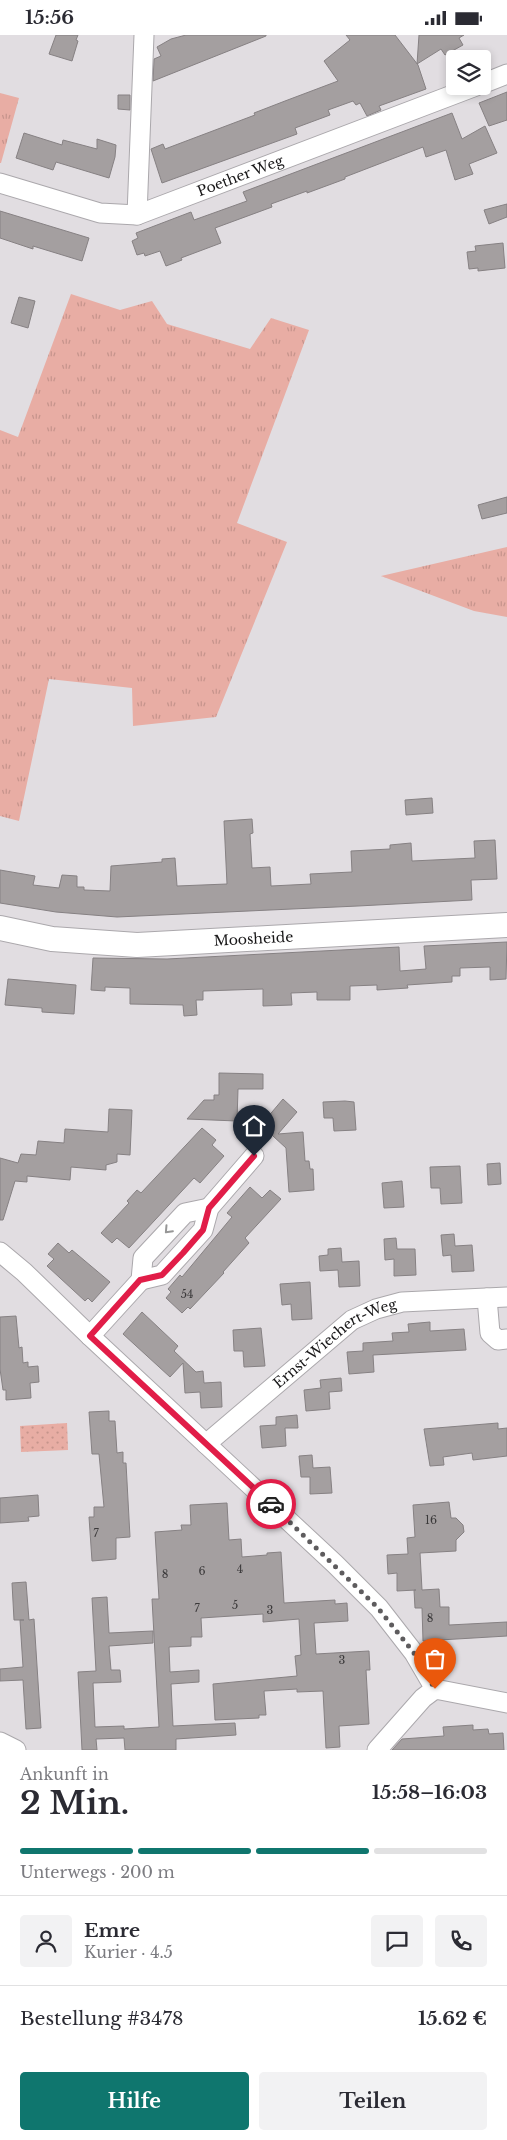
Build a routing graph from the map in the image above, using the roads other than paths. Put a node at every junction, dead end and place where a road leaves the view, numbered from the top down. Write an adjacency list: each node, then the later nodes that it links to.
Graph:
1 (144, 35): 6 (street)
2 (507, 75): 3 (street)
3 (491, 81)
4 (452, 95): 6 (street, Poether Weg)
5 (0, 183): 6 (street, Poether Weg)
6 (137, 215)
7 (507, 925): 8 (street, Moosheide)
8 (0, 928)
9 (254, 1156): 10 (street)
10 (209, 1208): 12 (street); 12 (street, one-way to 12)
11 (0, 1252): 15 (street)
12 (140, 1280): 15 (street)
13 (507, 1297): 14 (street, Ernst-Wiechert-Weg)
14 (487, 1298): 16 (street); 17 (street, Ernst-Wiechert-Weg)
15 (90, 1336): 17 (street)
16 (507, 1339)
17 (206, 1444): 18 (street)
18 (435, 1689): 19 (street); 22 (street)
19 (507, 1703)
20 (0, 1742): 21 (street)
21 (16, 1750)
22 (377, 1750)

